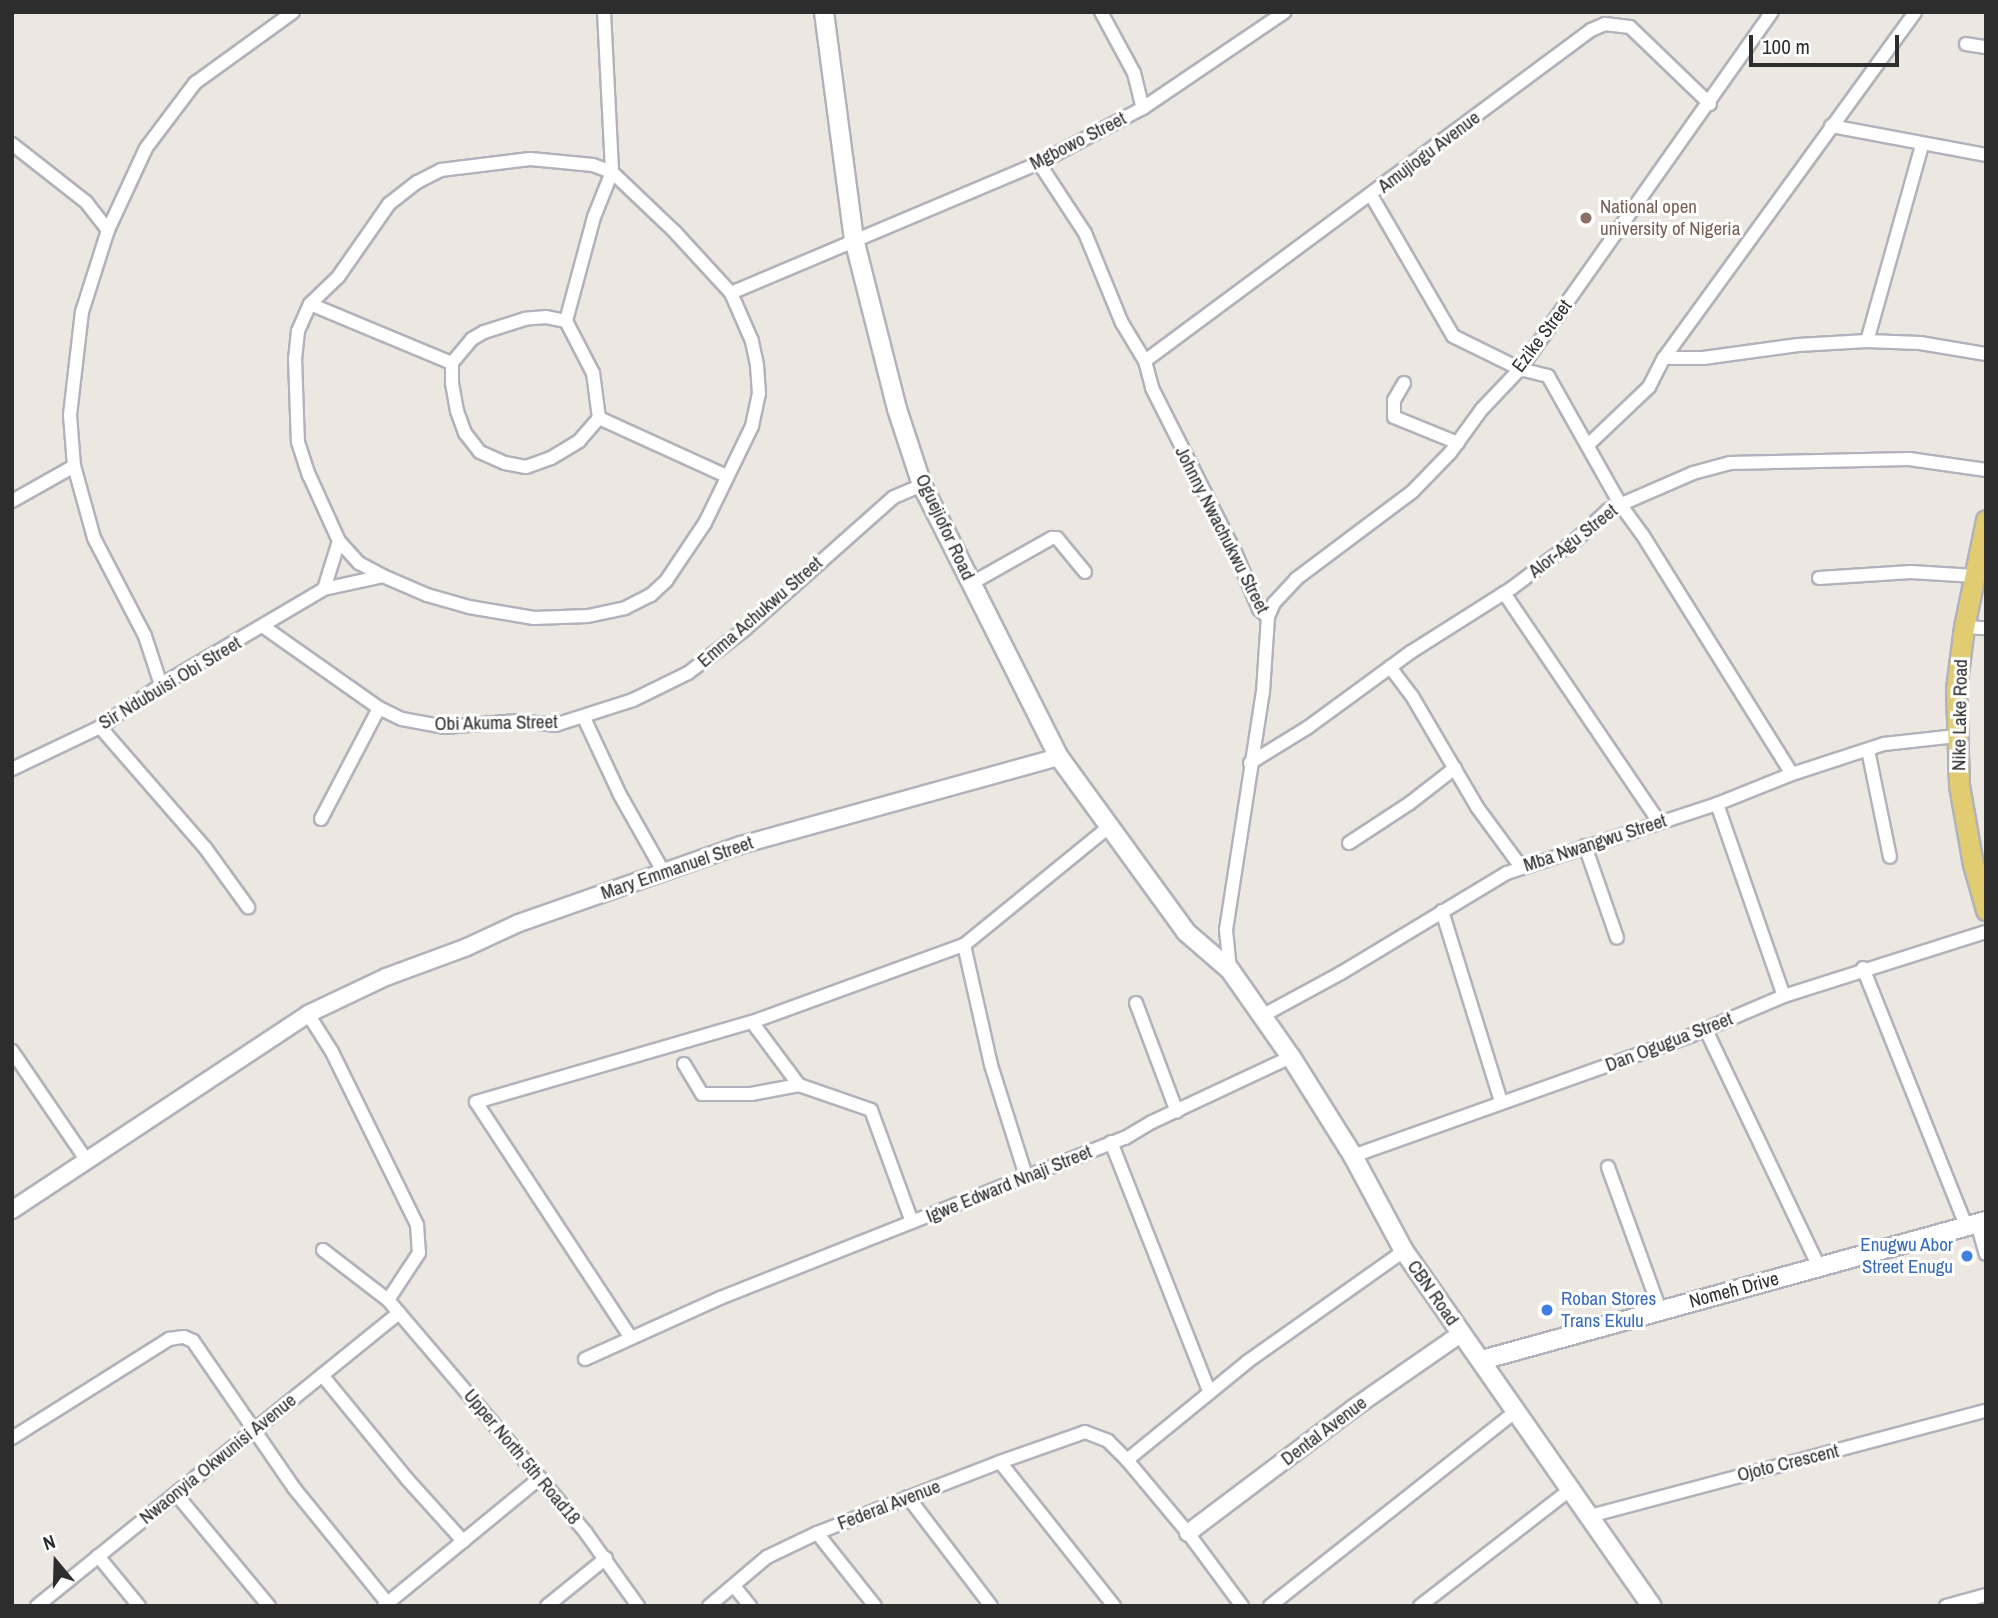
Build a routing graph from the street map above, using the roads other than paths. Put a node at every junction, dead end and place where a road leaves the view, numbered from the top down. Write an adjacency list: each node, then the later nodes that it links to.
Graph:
1 (293, 12): 21 (street)
2 (604, 12): 19 (street)
3 (824, 12): 22 (main road, Oguejiofor Road)
4 (1101, 12): 13 (street)
5 (1285, 12): 13 (street, Mgbowo Street)
6 (1615, 12): 9 (street, Amujiogu Avenue)
7 (1772, 12): 12 (street, Ezike Street)
8 (1915, 12): 14 (street)
9 (1605, 24): 12 (street); 20 (street, Amujiogu Avenue)
10 (1966, 44): 11 (street)
11 (1986, 47)
12 (1710, 104): 31 (street, Ezike Street)
13 (1143, 108): 18 (street, Mgbowo Street)
14 (1831, 126): 16 (street); 28 (street)
15 (12, 144): 21 (street)
16 (1922, 145): 17 (street); 26 (street)
17 (1986, 155)
18 (1039, 163): 22 (street, Mgbowo Street); 29 (street, Johnny Nwachukwu Street)
19 (611, 172): 23 (street); 24 (street); 25 (street)
20 (1371, 195): 29 (street, Amujiogu Avenue); 31 (street)
21 (108, 230): 36 (street)
22 (855, 239): 23 (street, Mgbowo Street); 39 (main road, Oguejiofor Road)
23 (731, 293): 38 (street)
24 (310, 304): 30 (street); 43 (street)
25 (566, 321): 30 (street); 33 (street)
26 (1867, 341): 27 (street); 28 (street)
27 (1986, 354)
28 (1664, 358): 35 (street)
29 (1145, 361): 51 (street, Johnny Nwachukwu Street)
30 (452, 363): 33 (street)
31 (1520, 369): 34 (street, Ezike Street); 35 (street)
32 (1404, 383): 34 (street)
33 (599, 418): 38 (street)
34 (1458, 443): 51 (street, Ezike Street)
35 (1588, 445): 41 (street)
36 (74, 466): 40 (street); 56 (street)
37 (1986, 470): 41 (street, Alor-Agu Street)
38 (726, 476): 45 (street)
39 (922, 485): 48 (main road, Oguejiofor Road); 58 (street, Emma Achukwu Street)
40 (12, 501)
41 (1620, 504): 50 (street, Alor-Agu Street); 66 (street)
42 (1986, 520): 46 (main road, Nike Lake Road)
43 (339, 541): 45 (street); 49 (street)
44 (1085, 572): 48 (street)
45 (383, 576): 49 (street, Sir Ndubuisi Obi Street)
46 (1975, 576): 47 (street); 53 (main road, Nike Lake Road)
47 (1819, 578)
48 (972, 583): 62 (main road, Oguejiofor Road)
49 (324, 589): 52 (street, Sir Ndubuisi Obi Street)
50 (1504, 593): 55 (street, Alor-Agu Street); 69 (street)
51 (1268, 617): 63 (street, Johnny Nwachukwu Street)
52 (264, 627): 56 (street, Sir Ndubuisi Obi Street); 57 (street, Obi Akuma Street)
53 (1964, 627): 54 (street); 60 (main road, Nike Lake Road)
54 (1986, 628)
55 (1390, 667): 63 (street, Alor-Agu Street); 64 (street)
56 (161, 685): 59 (street, Sir Ndubuisi Obi Street)
57 (379, 708): 58 (street, Obi Akuma Street); 68 (street)
58 (584, 718): 75 (street, Obi Akuma Street)
59 (100, 727): 65 (street, Sir Ndubuisi Obi Street); 76 (street)
60 (1957, 737): 61 (street, Mba Nwangwu Street); 77 (main road, Nike Lake Road)
61 (1868, 750): 66 (street, Mba Nwangwu Street); 73 (street)
62 (1059, 757): 70 (main road, Oguejiofor Road); 75 (street, Mary Emmanuel Street)
63 (1250, 763): 83 (street, Johnny Nwachukwu Street)
64 (1455, 768): 71 (street); 74 (street)
65 (12, 769)
66 (1792, 774): 67 (street, Mba Nwangwu Street)
67 (1717, 804): 69 (street, Mba Nwangwu Street); 84 (street)
68 (321, 818)
69 (1659, 822): 72 (street, Mba Nwangwu Street)
70 (1111, 825): 81 (street); 83 (main road, Oguejiofor Road)
71 (1349, 843)
72 (1585, 846): 74 (street, Mba Nwangwu Street); 80 (street)
73 (1890, 857)
74 (1521, 867): 78 (street, Mba Nwangwu Street)
75 (663, 871): 86 (street, Mary Emmanuel Street)
76 (248, 907)
77 (1986, 910)
78 (1442, 911): 87 (street, Mba Nwangwu Street); 94 (street)
79 (1986, 932): 82 (street, Dan Ogugua Street)
80 (1617, 938)
81 (964, 945): 88 (street); 100 (street)
82 (1863, 968): 84 (street, Dan Ogugua Street); 103 (street)
83 (1230, 970): 87 (main road, CBN Road)
84 (1784, 996): 89 (street, Dan Ogugua Street)
85 (1136, 1003): 95 (street)
86 (308, 1014): 98 (street, Mary Emmanuel Street); 108 (street)
87 (1260, 1017): 91 (main road, CBN Road)
88 (752, 1022): 93 (street); 112 (street)
89 (1706, 1030): 94 (street, Dan Ogugua Street); 107 (street)
90 (12, 1051): 98 (street)
91 (1291, 1057): 95 (street, Igwe Edward Nnaji Street); 97 (main road, CBN Road)
92 (684, 1063): 93 (street)
93 (799, 1085): 102 (street)
94 (1501, 1102): 97 (street, Dan Ogugua Street)
95 (1177, 1112): 96 (street, Igwe Edward Nnaji Street)
96 (1111, 1142): 100 (street, Igwe Edward Nnaji Street); 116 (street)
97 (1353, 1156): 105 (main road, CBN Road)
98 (87, 1161): 101 (street, Mary Emmanuel Street)
99 (1608, 1167): 109 (street)
100 (1027, 1176): 102 (street, Igwe Edward Nnaji Street)
101 (12, 1210)
102 (912, 1222): 112 (street, Igwe Edward Nnaji Street)
103 (1977, 1223): 106 (street); 107 (main road, Nomeh Drive)
104 (323, 1251): 108 (street, Upper North 5th Road18)
105 (1404, 1251): 111 (main road, CBN Road); 116 (street)
106 (1986, 1254)
107 (1819, 1267): 109 (main road, Nomeh Drive)
108 (388, 1300): 110 (street, Upper North 5th Road18)
109 (1660, 1310): 114 (main road, Nomeh Drive)
110 (399, 1313): 115 (street, Nwaonyia Okwunisi Avenue); 123 (street, Upper North 5th Road18)
111 (1462, 1332): 114 (main road, CBN Road); 129 (street, Dental Avenue)
112 (631, 1338): 113 (street, Igwe Edward Nnaji Street)
113 (585, 1359)
114 (1482, 1360): 117 (main road, CBN Road)
115 (322, 1375): 119 (street, Nwaonyia Okwunisi Avenue); 130 (street)
116 (1209, 1391): 121 (street)
117 (1517, 1410): 124 (main road, CBN Road); 147 (street)
118 (1986, 1411): 127 (street, Ojoto Crescent)
119 (255, 1430): 120 (street); 125 (street, Nwaonyia Okwunisi Avenue); 135 (street)
120 (12, 1437)
121 (1127, 1460): 122 (street, Federal Avenue); 129 (street)
122 (1000, 1462): 126 (street, Federal Avenue); 145 (street)
123 (540, 1478): 130 (street); 132 (street, Upper North 5th Road18)
124 (1571, 1489): 127 (main road, CBN Road); 148 (street)
125 (176, 1494): 131 (street, Nwaonyia Okwunisi Avenue); 138 (street)
126 (908, 1497): 128 (street, Federal Avenue); 144 (street)
127 (1590, 1516): 149 (main road, CBN Road)
128 (817, 1533): 133 (street, Federal Avenue); 143 (street)
129 (1188, 1533): 146 (street)
130 (463, 1541): 135 (street)
131 (98, 1556): 136 (street, Nwaonyia Okwunisi Avenue); 137 (street)
132 (606, 1558): 139 (street); 140 (street, Upper North 5th Road18)
133 (734, 1586): 141 (street, Federal Avenue); 142 (street)
134 (1986, 1595): 150 (street)
135 (387, 1605)
136 (37, 1606)
137 (139, 1606)
138 (269, 1606)
139 (547, 1606)
140 (638, 1606)
141 (709, 1606)
142 (750, 1606)
143 (875, 1606)
144 (991, 1606)
145 (1114, 1606)
146 (1242, 1606)
147 (1269, 1606)
148 (1420, 1606)
149 (1652, 1606)
150 (1946, 1606)

